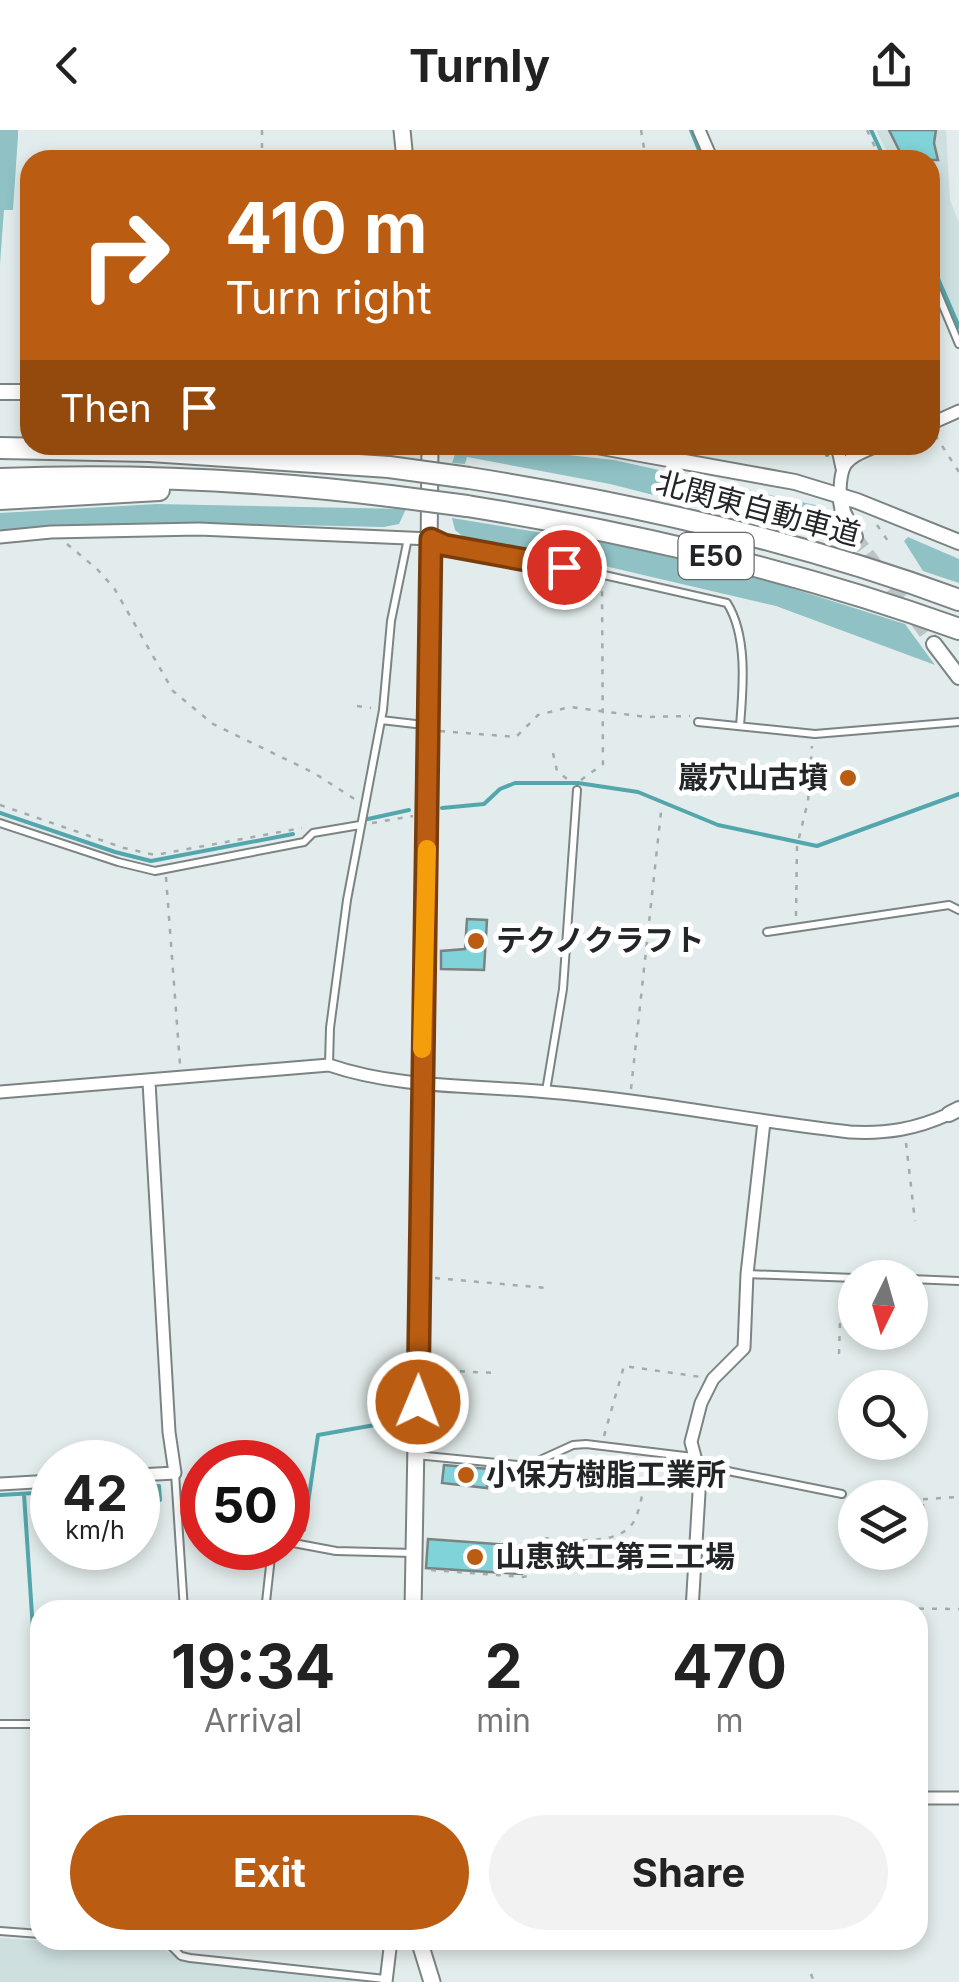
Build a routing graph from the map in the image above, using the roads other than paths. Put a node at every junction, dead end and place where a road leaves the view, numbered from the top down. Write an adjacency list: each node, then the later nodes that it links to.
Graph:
1 (940, 298): 2 (lane)
2 (959, 344)
3 (220, 455): 18 (highway, 北関東自動車道 / E50, bridge)
4 (430, 455): 16 (main road)
5 (646, 455): 11 (street)
6 (839, 455): 8 (street)
7 (854, 455): 8 (street)
8 (842, 468): 11 (street)
9 (0, 479): 10 (highway, 北関東自動車道 / E50)
10 (341, 490): 12 (highway); 19 (highway, 北関東自動車道 / E50, bridge)
11 (840, 496): 15 (street); 17 (street)
12 (0, 499)
13 (0, 537): 14 (street)
14 (408, 537): 16 (street); 22 (lane)
15 (855, 537)
16 (431, 539): 25 (lane); 26 (main road)
17 (959, 542)
18 (959, 600)
19 (959, 629)
20 (934, 644): 21 (street)
21 (959, 677)
22 (381, 720): 26 (lane); 29 (lane)
23 (698, 721): 25 (lane)
24 (959, 722): 25 (lane)
25 (740, 726)
26 (433, 728): 34 (main road)
27 (577, 790): 35 (lane)
28 (0, 823): 29 (lane)
29 (360, 825): 32 (lane)
30 (959, 910): 31 (lane)
31 (767, 932)
32 (329, 1065): 33 (street); 34 (street)
33 (148, 1082): 36 (street); 45 (street)
34 (421, 1082): 35 (street); 43 (main road)
35 (546, 1091): 38 (street)
36 (0, 1092)
37 (954, 1112): 38 (street)
38 (764, 1122): 39 (street)
39 (747, 1274): 40 (lane); 44 (street)
40 (838, 1278)
41 (928, 1280): 42 (lane)
42 (959, 1281)
43 (416, 1455): 44 (lane); 52 (main road)
44 (696, 1461): 49 (lane); 57 (street)
45 (175, 1472): 46 (street); 50 (lane)
46 (160, 1473)
47 (30, 1482): 48 (street)
48 (0, 1484)
49 (838, 1493)
50 (178, 1507): 54 (lane)
51 (310, 1546): 52 (lane)
52 (414, 1561): 56 (main road)
53 (270, 1570): 55 (lane)
54 (183, 1600)
55 (266, 1600)
56 (413, 1600)
57 (692, 1600)
58 (0, 1724): 59 (lane)
59 (30, 1724)
60 (928, 1798): 61 (street)
61 (959, 1798)
62 (0, 1931): 63 (lane)
63 (30, 1933)
64 (176, 1950): 67 (lane)
65 (390, 1950): 67 (street)
66 (422, 1950): 68 (main road)
67 (386, 1980)
68 (432, 1982)

